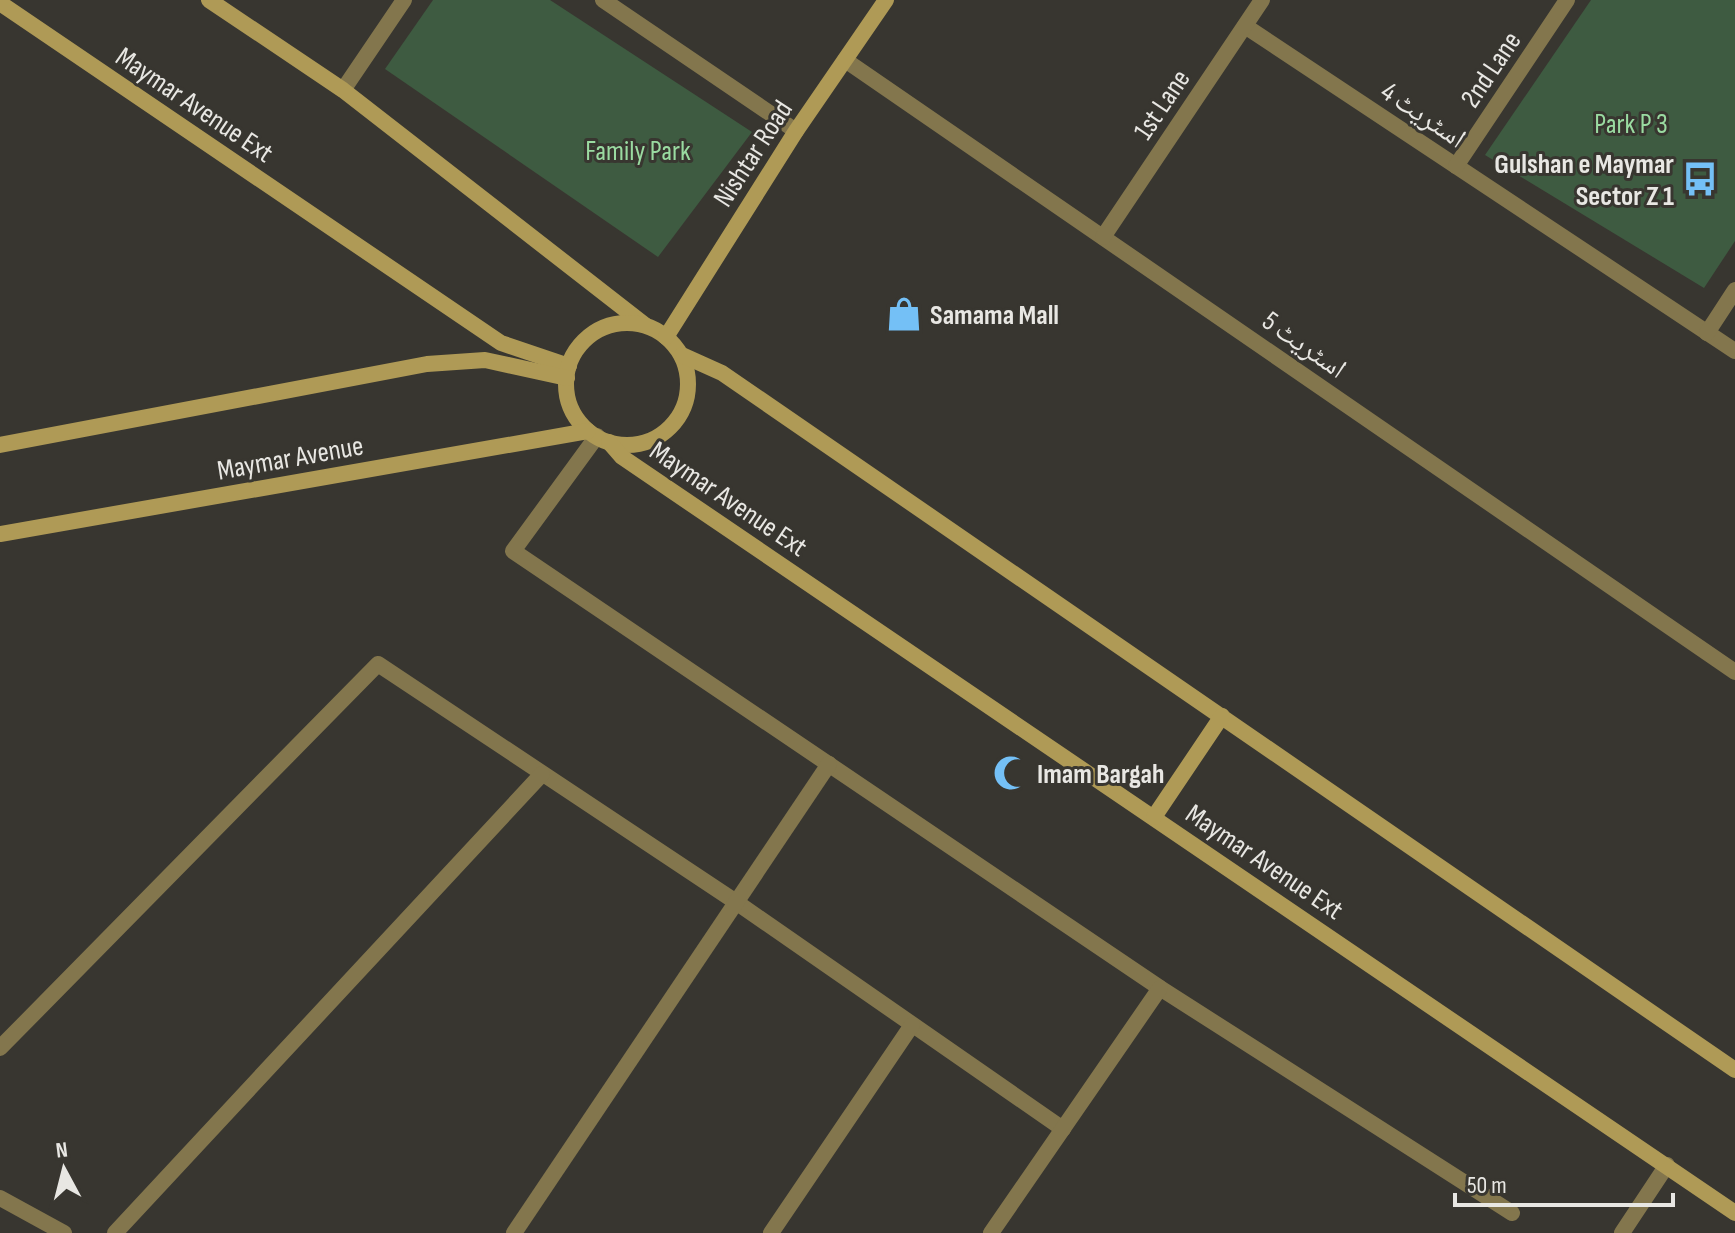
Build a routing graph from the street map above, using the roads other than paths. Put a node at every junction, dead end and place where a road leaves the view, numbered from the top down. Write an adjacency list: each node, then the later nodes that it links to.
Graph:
1 (209, 0): 10 (main road)
2 (404, 0): 10 (street)
3 (603, 0): 11 (street)
4 (886, 0): 9 (main road, Nishtar Road)
5 (1262, 0): 8 (street, 1st Lane)
6 (1567, 0): 12 (street, 2nd Lane)
7 (0, 3): 20 (main road, Maymar Avenue Ext)
8 (1245, 26): 12 (street, اسٹریٹ 4); 13 (street, 1st Lane)
9 (845, 60): 11 (main road, Nishtar Road); 13 (street, اسٹریٹ 5)
10 (343, 90): 15 (main road)
11 (796, 131): 17 (main road, Nishtar Road)
12 (1456, 166): 16 (street, اسٹریٹ 4)
13 (1103, 237): 24 (street, اسٹریٹ 5)
14 (1735, 290): 16 (street)
15 (645, 325): 17 (main road); 20 (main road)
16 (1707, 333): 18 (street, اسٹریٹ 4)
17 (666, 337): 19 (main road)
18 (1735, 351)
19 (682, 355): 21 (main road); 25 (main road)
20 (568, 372): 21 (main road); 22 (main road)
21 (598, 436): 23 (main road, Maymar Avenue); 26 (street); 28 (main road, Maymar Avenue Ext)
22 (0, 445)
23 (0, 534)
24 (1735, 672)
25 (1222, 716): 28 (main road); 33 (main road)
26 (829, 764): 29 (street); 30 (street)
27 (542, 774): 29 (street); 32 (street); 40 (street)
28 (1154, 817): 35 (main road, Maymar Avenue Ext)
29 (736, 902): 31 (street); 41 (street)
30 (1160, 988): 34 (street); 37 (street)
31 (912, 1025): 34 (street); 42 (street)
32 (0, 1048)
33 (1735, 1070)
34 (1063, 1129): 43 (street)
35 (1667, 1165): 38 (main road, Maymar Avenue Ext); 44 (street)
36 (0, 1198): 39 (street)
37 (1512, 1213)
38 (1735, 1213)
39 (64, 1233)
40 (115, 1233)
41 (514, 1233)
42 (771, 1233)
43 (991, 1233)
44 (1622, 1233)

